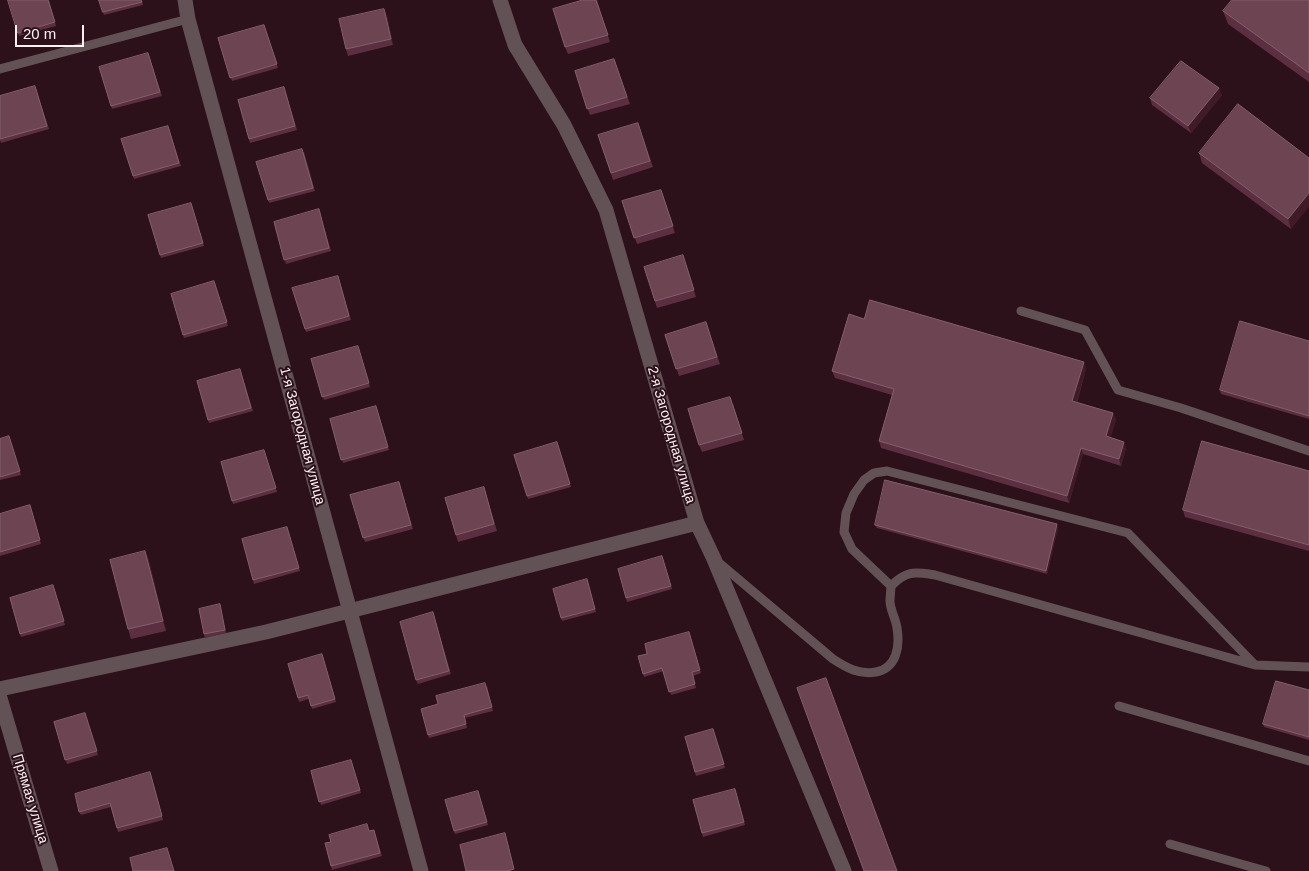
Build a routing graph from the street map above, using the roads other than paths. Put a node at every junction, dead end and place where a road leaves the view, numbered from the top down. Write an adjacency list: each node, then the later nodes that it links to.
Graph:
1 (185, 0): 3 (street, 1-я Загородная улица)
2 (500, 0): 7 (street, 2-я Загородная улица)
3 (188, 19): 4 (lane); 10 (street, 1-я Загородная улица)
4 (0, 69)
5 (1020, 311): 6 (lane)
6 (1309, 450)
7 (697, 523): 8 (street, 2-я Загородная улица); 10 (street)
8 (714, 559): 9 (lane); 20 (street, 2-я Загородная улица)
9 (891, 586): 11 (lane); 11 (lane)
10 (350, 612): 13 (street); 19 (street, 1-я Загородная улица)
11 (1255, 665): 12 (lane)
12 (1309, 667)
13 (0, 689)
14 (0, 698): 18 (street, Прямая улица)
15 (1119, 706): 16 (lane)
16 (1309, 761)
17 (1170, 844): 21 (lane)
18 (52, 871)
19 (421, 871)
20 (844, 871)
21 (1266, 871)

